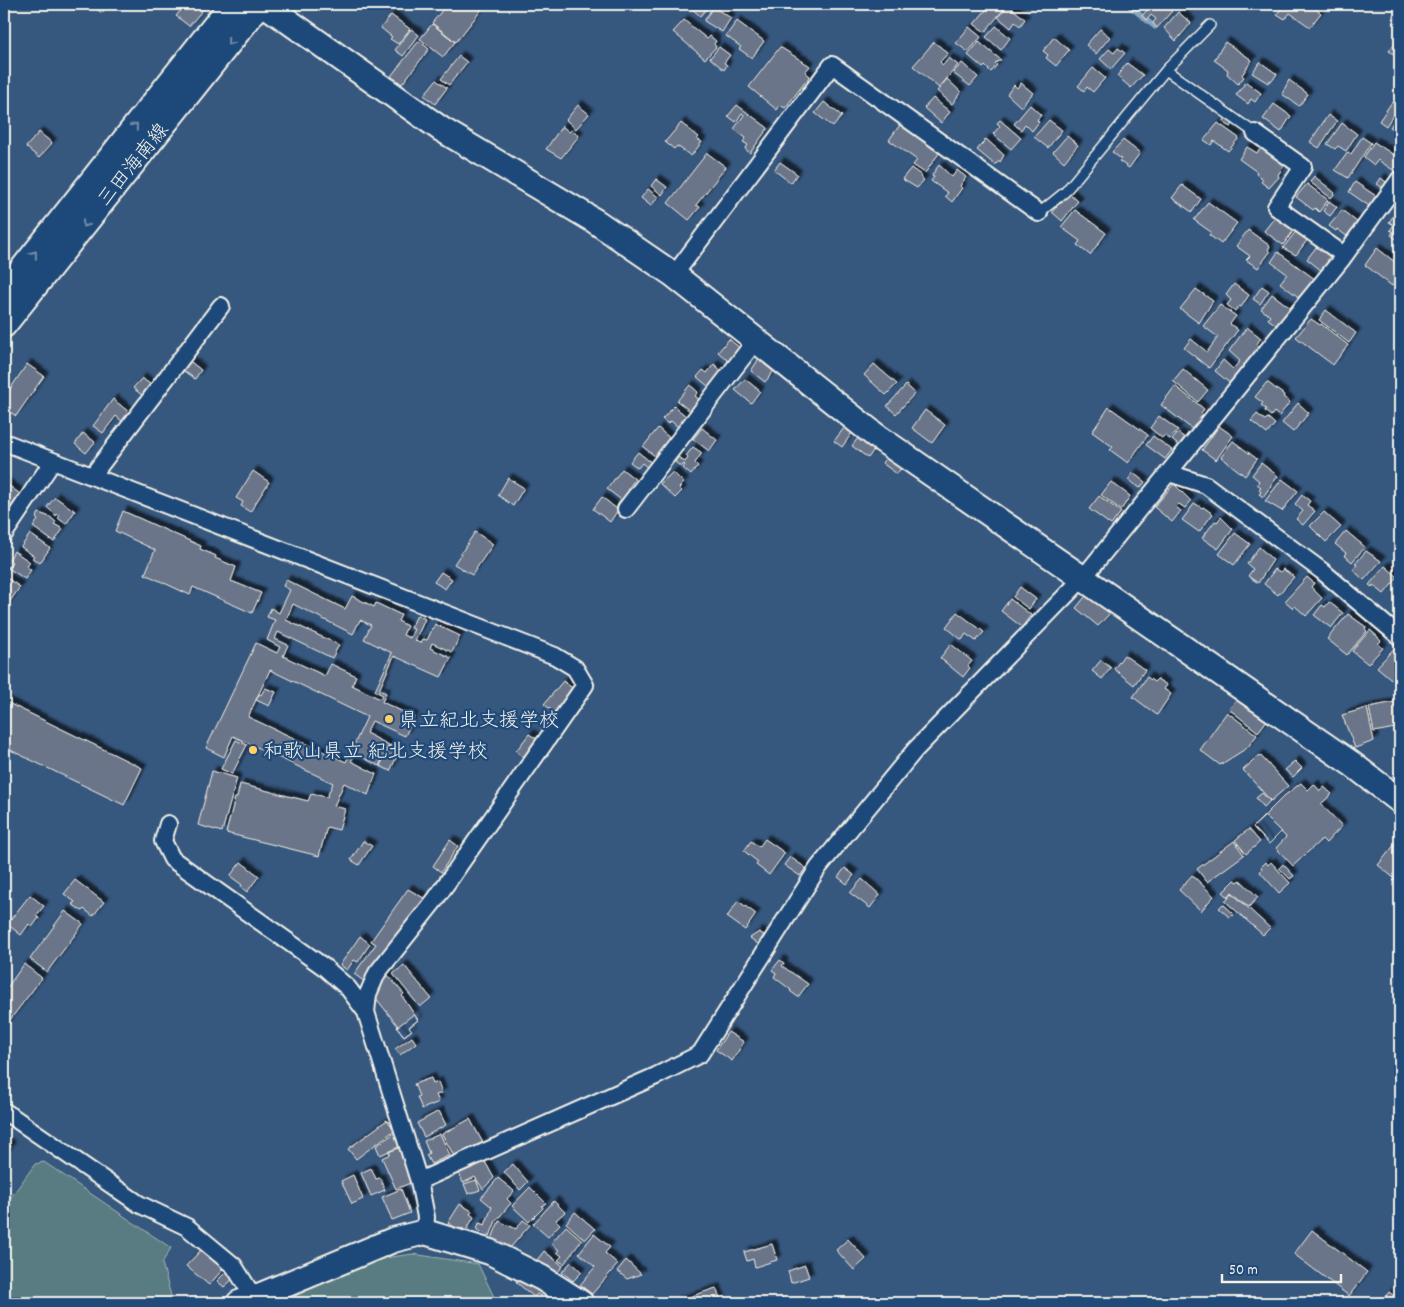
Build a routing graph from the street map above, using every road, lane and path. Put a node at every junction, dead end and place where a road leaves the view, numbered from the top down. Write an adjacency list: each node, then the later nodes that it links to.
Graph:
1 (232, 4): 11 (street, 三田海南線, one-way to 1)
2 (260, 4): 13 (street, 三田海南線, one-way to 13)
3 (264, 4): 10 (street)
4 (1210, 25): 5 (lane)
5 (1166, 70): 6 (lane); 8 (lane)
6 (1255, 133): 9 (street)
7 (1400, 179): 9 (street)
8 (1039, 213): 10 (street)
9 (1344, 255): 17 (street)
10 (674, 275): 14 (street)
11 (4, 292)
12 (221, 306): 18 (street)
13 (4, 325)
14 (756, 340): 19 (street); 21 (street)
15 (4, 442): 16 (street)
16 (53, 461): 18 (street); 20 (street)
17 (1168, 473): 21 (street); 22 (street)
18 (92, 476): 25 (street)
19 (626, 509)
20 (4, 534)
21 (1084, 578): 23 (street); 27 (street)
22 (1400, 637)
23 (1400, 801)
24 (168, 824): 25 (street)
25 (366, 1012): 27 (street)
26 (4, 1112): 29 (street)
27 (419, 1181): 28 (street)
28 (425, 1232): 29 (street); 30 (street)
29 (247, 1301)
30 (581, 1303)

